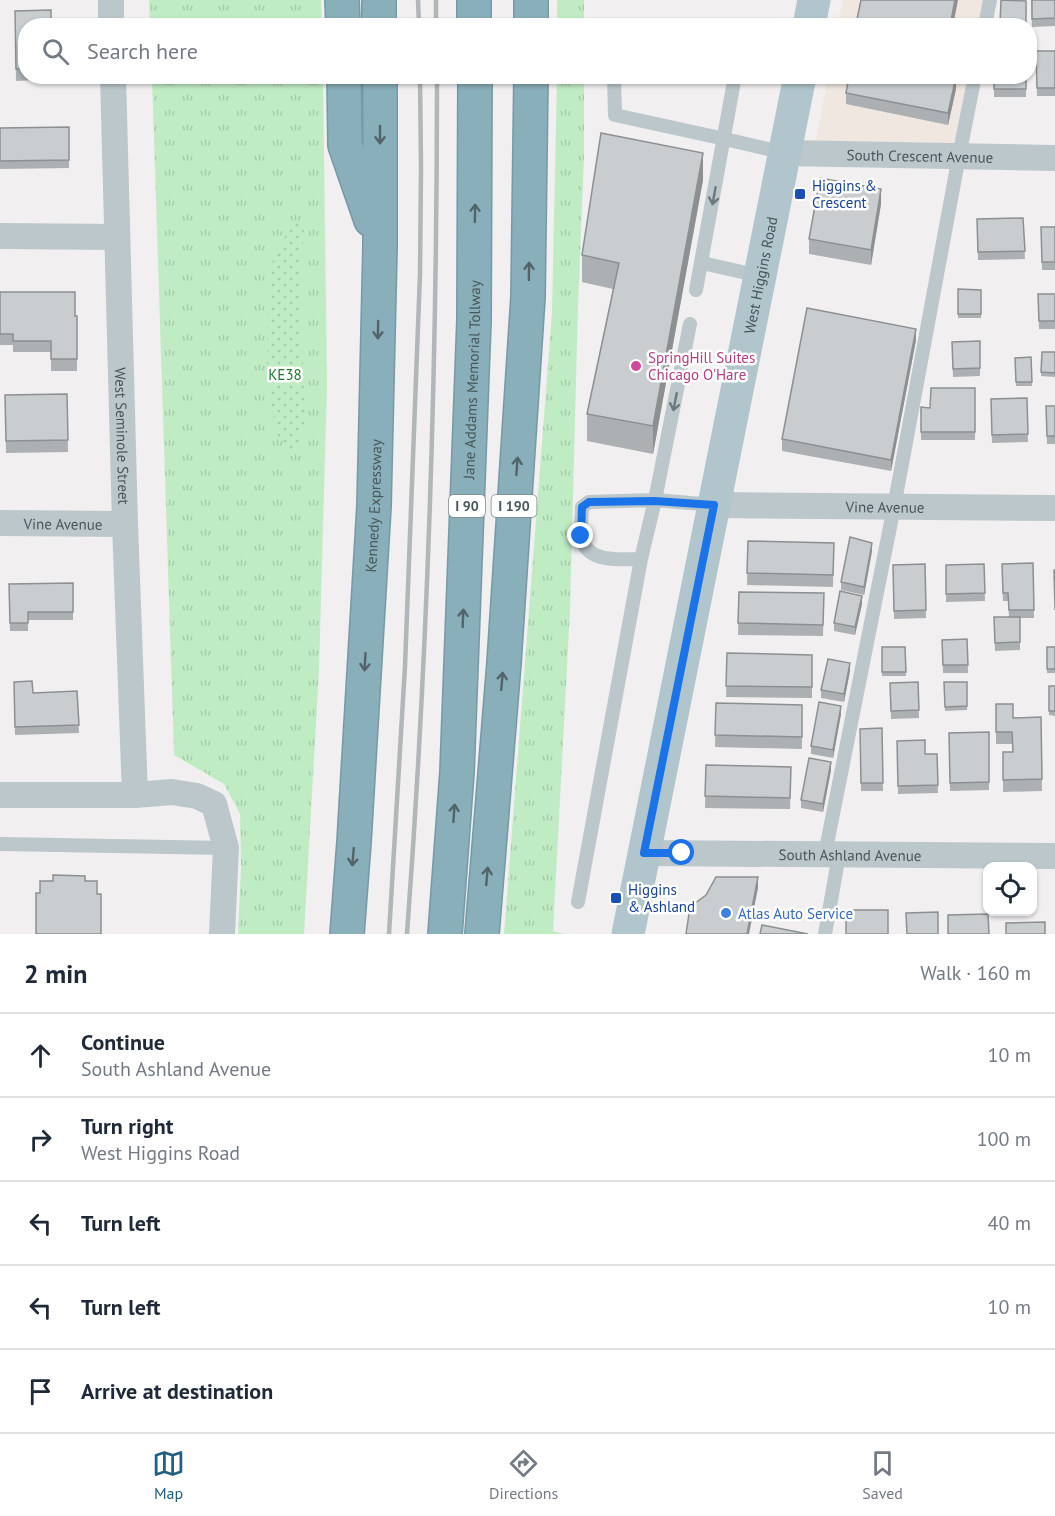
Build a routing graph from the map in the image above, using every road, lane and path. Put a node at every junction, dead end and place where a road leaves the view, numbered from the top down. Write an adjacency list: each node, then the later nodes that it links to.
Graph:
1 (111, 0): 8 (street)
2 (342, 0): 9 (highway)
3 (379, 0): 10 (highway)
4 (474, 0): 11 (highway)
5 (531, 0): 12 (highway)
6 (814, 0): 13 (main road)
7 (990, 0): 14 (lane)
8 (111, 18)
9 (343, 18)
10 (379, 18)
11 (474, 18)
12 (531, 18)
13 (811, 18)
14 (987, 18)
15 (113, 84): 29 (street, West Seminole Street)
16 (344, 84): 30 (highway)
17 (380, 84): 30 (highway, Kennedy Expressway, one-way to 30)
18 (475, 84): 52 (highway, Jane Addams Memorial Tollway / I 90, one-way to 18)
19 (531, 84): 53 (highway, I 190, one-way to 19)
20 (614, 84): 24 (lane)
21 (734, 84): 24 (lane)
22 (798, 84): 25 (main road, West Higgins Road)
23 (973, 84): 26 (lane)
24 (725, 138): 25 (lane); 31 (lane, one-way to 31)
25 (785, 153): 26 (street, South Crescent Avenue); 32 (main road, West Higgins Road)
26 (959, 156): 27 (street, South Crescent Avenue); 37 (lane)
27 (1055, 158)
28 (0, 236): 29 (street)
29 (117, 237): 40 (street, West Seminole Street)
30 (380, 247): 51 (highway, Kennedy Expressway, one-way to 51)
31 (702, 263): 32 (lane); 33 (lane)
32 (760, 276): 36 (main road, West Higgins Road)
33 (696, 290)
34 (690, 324): 35 (lane, one-way to 35)
35 (655, 501): 36 (lane); 41 (lane); 41 (lane)
36 (714, 505): 37 (street, Vine Avenue); 46 (main road, West Higgins Road)
37 (894, 507): 38 (street, Vine Avenue); 47 (lane)
38 (1055, 508)
39 (0, 523): 40 (street, Vine Avenue)
40 (125, 524): 43 (street, West Seminole Street)
41 (641, 559): 49 (lane)
42 (0, 795): 43 (street)
43 (135, 795): 45 (street)
44 (0, 844): 45 (lane)
45 (226, 848): 50 (street)
46 (644, 853): 47 (street, South Ashland Avenue); 54 (main road, West Higgins Road)
47 (832, 854): 48 (street, South Ashland Avenue); 55 (lane)
48 (1055, 856)
49 (578, 902)
50 (222, 934)
51 (347, 934)
52 (445, 934)
53 (482, 934)
54 (628, 934)
55 (825, 934)

